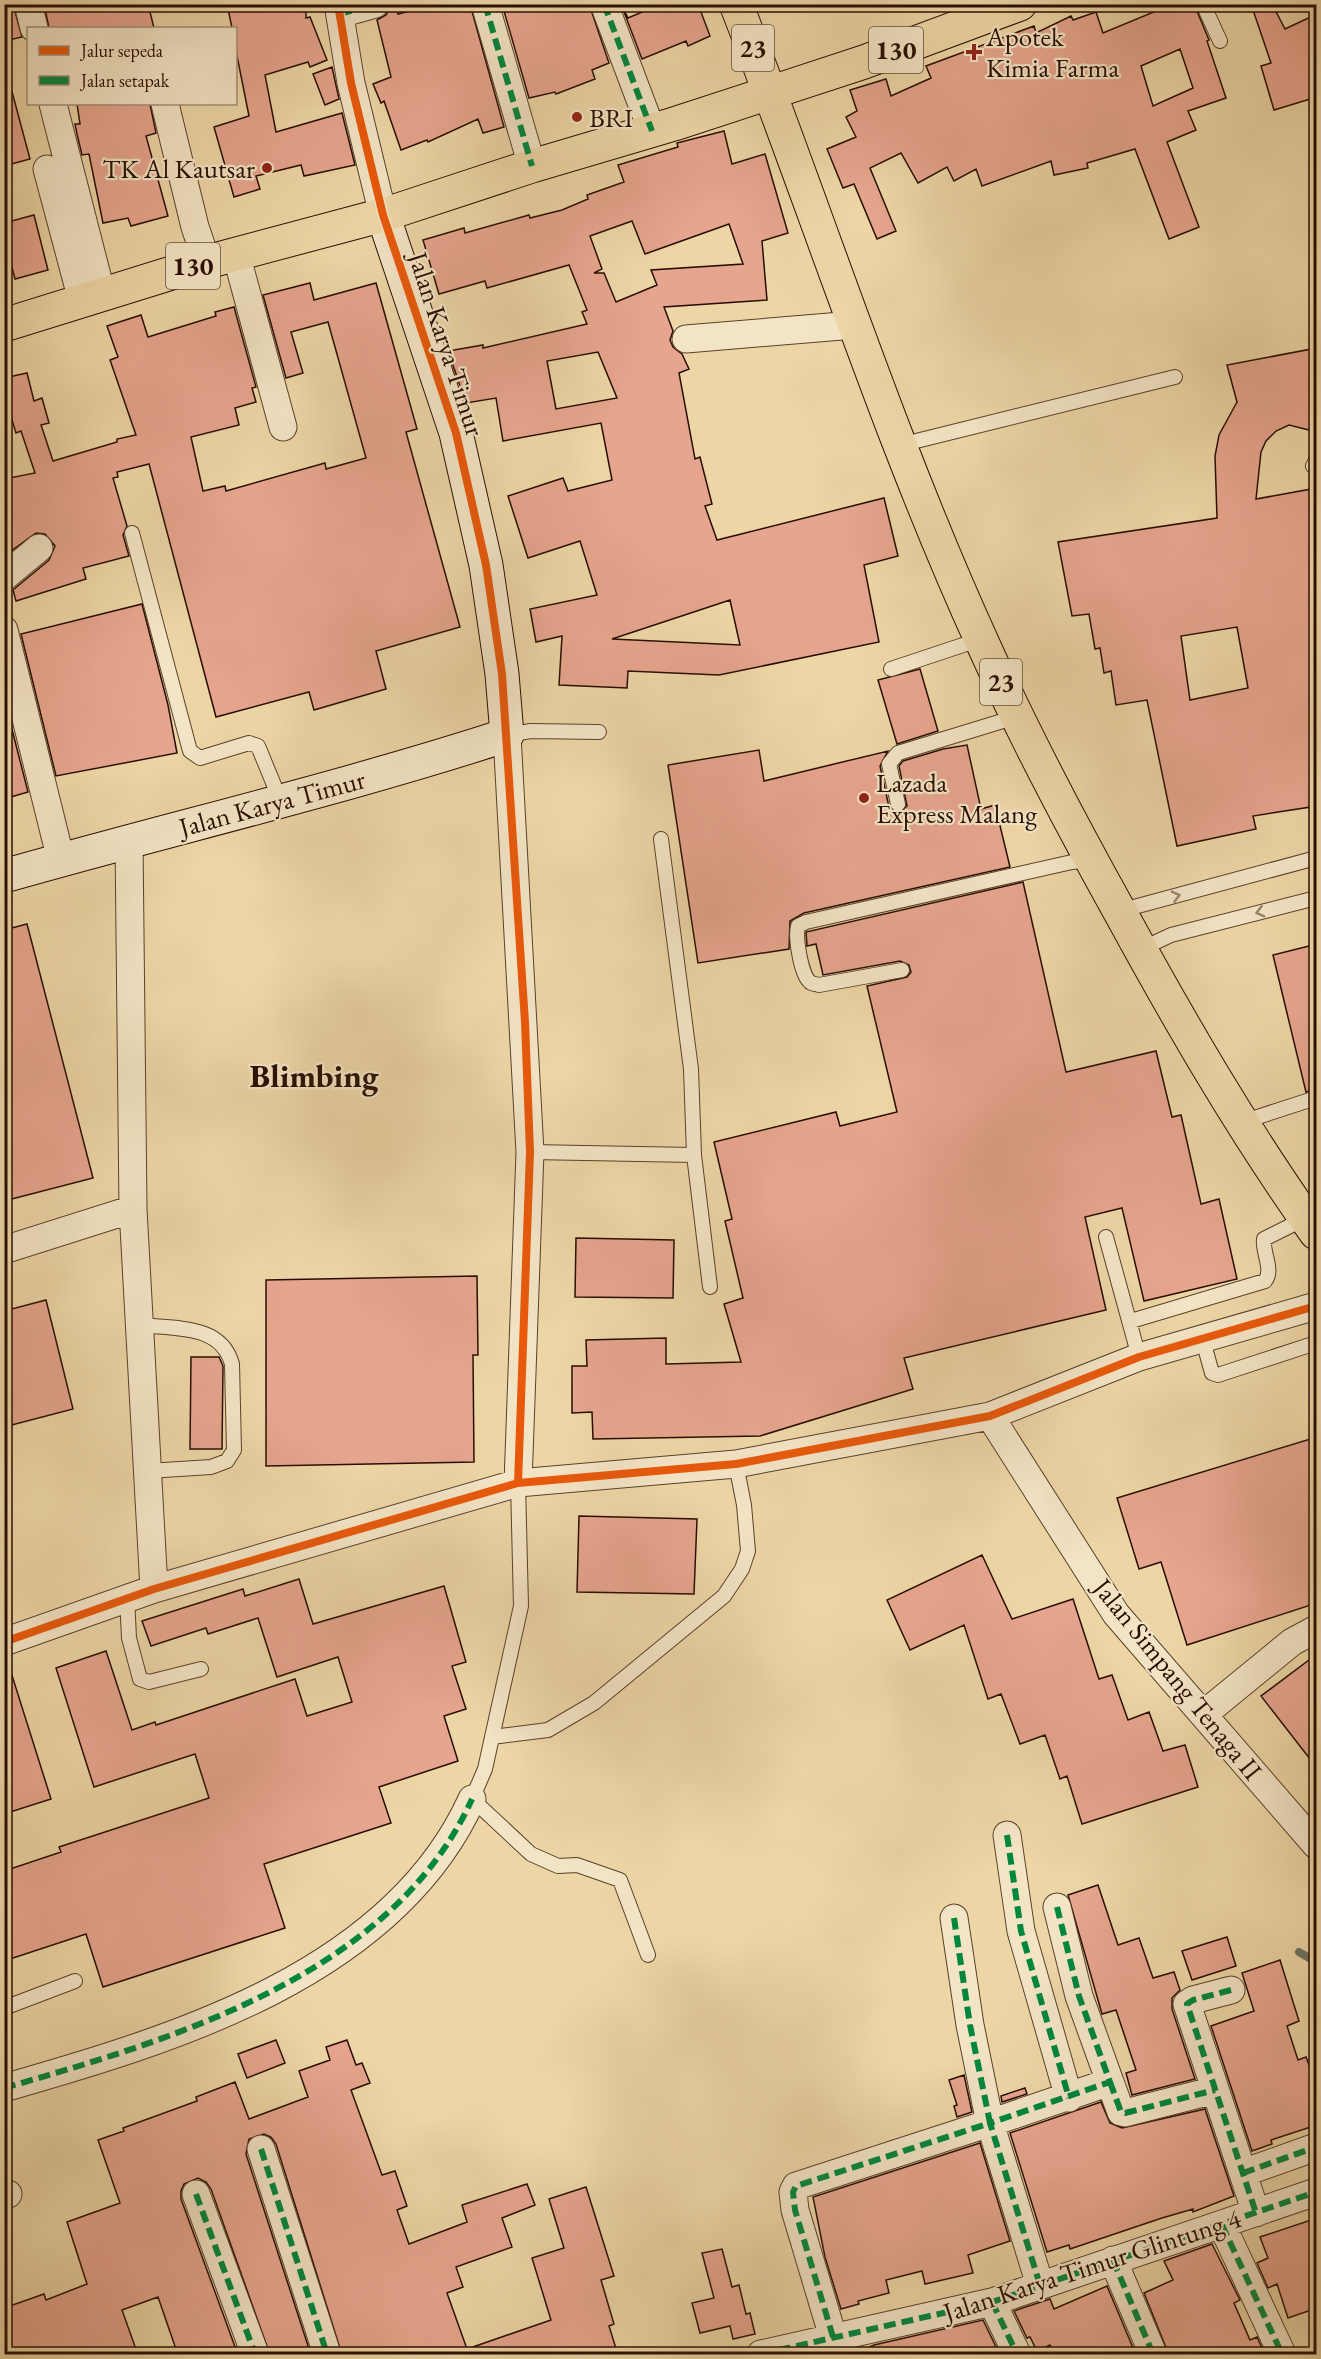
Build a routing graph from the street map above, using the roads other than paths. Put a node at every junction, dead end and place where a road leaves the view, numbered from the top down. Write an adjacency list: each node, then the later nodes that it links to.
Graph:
1 (28, 4): 9 (street)
2 (375, 4): 8 (street)
3 (485, 4): 15 (street)
4 (604, 4): 14 (street)
5 (736, 4): 11 (main road, 23)
6 (1020, 4): 11 (main road, 130)
7 (1203, 4): 10 (lane)
8 (339, 9): 17 (street)
9 (34, 27)
10 (1220, 41)
11 (770, 91): 14 (main road, 130); 21 (main road, 23)
12 (53, 105): 19 (street)
13 (165, 105): 18 (street)
14 (652, 131): 15 (main road, 130)
15 (532, 166): 17 (main road, 130)
16 (47, 169): 19 (street)
17 (383, 215): 18 (main road, 130); 34 (street, Jalan Karya Timur)
18 (221, 258): 19 (main road, 130); 24 (street)
19 (92, 297): 20 (main road, 130)
20 (4, 325)
21 (854, 325): 22 (street); 25 (main road, 23)
22 (686, 339)
23 (1174, 377): 25 (lane)
24 (283, 427)
25 (900, 445): 30 (main road, 23)
26 (132, 533): 35 (lane)
27 (39, 548): 28 (street)
28 (4, 577)
29 (4, 630): 40 (street)
30 (982, 642): 31 (lane); 32 (main road, 23)
31 (891, 669)
32 (1020, 721): 36 (lane); 41 (main road, 23)
33 (599, 732): 34 (lane)
34 (507, 735): 35 (street, Jalan Karya Timur); 49 (street)
35 (281, 802): 38 (street, Jalan Karya Timur)
36 (898, 804)
37 (661, 839): 50 (lane)
38 (129, 841): 40 (street, Jalan Karya Timur); 51 (street)
39 (1317, 858): 44 (lane, one-way to 39)
40 (61, 860): 42 (street, Jalan Karya Timur)
41 (1090, 860): 44 (main road, 23); 46 (lane)
42 (4, 876)
43 (1317, 898): 45 (lane, one-way to 45)
44 (1119, 911): 45 (main road, 23)
45 (1140, 950): 48 (main road, 23)
46 (902, 970)
47 (1317, 1098): 48 (lane)
48 (1242, 1122): 52 (main road, 23)
49 (530, 1152): 50 (lane); 65 (street)
50 (694, 1155): 55 (lane)
51 (133, 1209): 54 (street); 58 (street)
52 (1311, 1226): 57 (lane)
53 (1106, 1236): 57 (lane)
54 (4, 1250)
55 (710, 1287)
56 (1317, 1306): 59 (street)
57 (1131, 1321): 61 (lane)
58 (140, 1325): 64 (street); 64 (lane)
59 (1202, 1337): 60 (lane); 61 (street)
60 (1317, 1343)
61 (1139, 1357): 62 (street)
62 (990, 1416): 63 (street); 71 (street, Jalan Simpang Tenaga II)
63 (736, 1464): 65 (street); 72 (lane)
64 (148, 1471): 66 (street)
65 (518, 1483): 66 (street); 72 (lane)
66 (154, 1589): 67 (street)
67 (127, 1597): 69 (street); 70 (lane)
68 (1317, 1629): 71 (street)
69 (4, 1642)
70 (201, 1669)
71 (1204, 1714): 75 (street, Jalan Simpang Tenaga II)
72 (492, 1737): 73 (lane)
73 (472, 1799): 78 (lane); 83 (street)
74 (1007, 1835): 85 (street)
75 (1317, 1845)
76 (1057, 1907): 82 (street)
77 (954, 1918): 86 (street)
78 (648, 1955)
79 (75, 1981): 81 (lane)
80 (1231, 1990): 84 (street)
81 (4, 2008)
82 (1110, 2082): 84 (street); 85 (street)
83 (4, 2088)
84 (1215, 2090): 89 (street)
85 (1069, 2098): 86 (street)
86 (990, 2123): 95 (street); 97 (street)
87 (1317, 2147): 89 (street)
88 (261, 2149): 99 (street)
89 (1243, 2173): 92 (street)
90 (1317, 2193): 92 (street, Jalan Karya Timur Glintung 4)
91 (196, 2194): 98 (street)
92 (1256, 2213): 93 (street, Jalan Karya Timur Glintung 4)
93 (1222, 2226): 94 (street, Jalan Karya Timur Glintung 4); 103 (street)
94 (1113, 2260): 95 (street, Jalan Karya Timur Glintung 4); 102 (street)
95 (1040, 2285): 96 (street, Jalan Karya Timur Glintung 4)
96 (992, 2302): 97 (street, Jalan Karya Timur Glintung 4); 101 (street)
97 (833, 2337): 100 (street, Jalan Karya Timur Glintung 4)
98 (255, 2355)
99 (327, 2355)
100 (761, 2355)
101 (1017, 2355)
102 (1153, 2355)
103 (1282, 2355)

